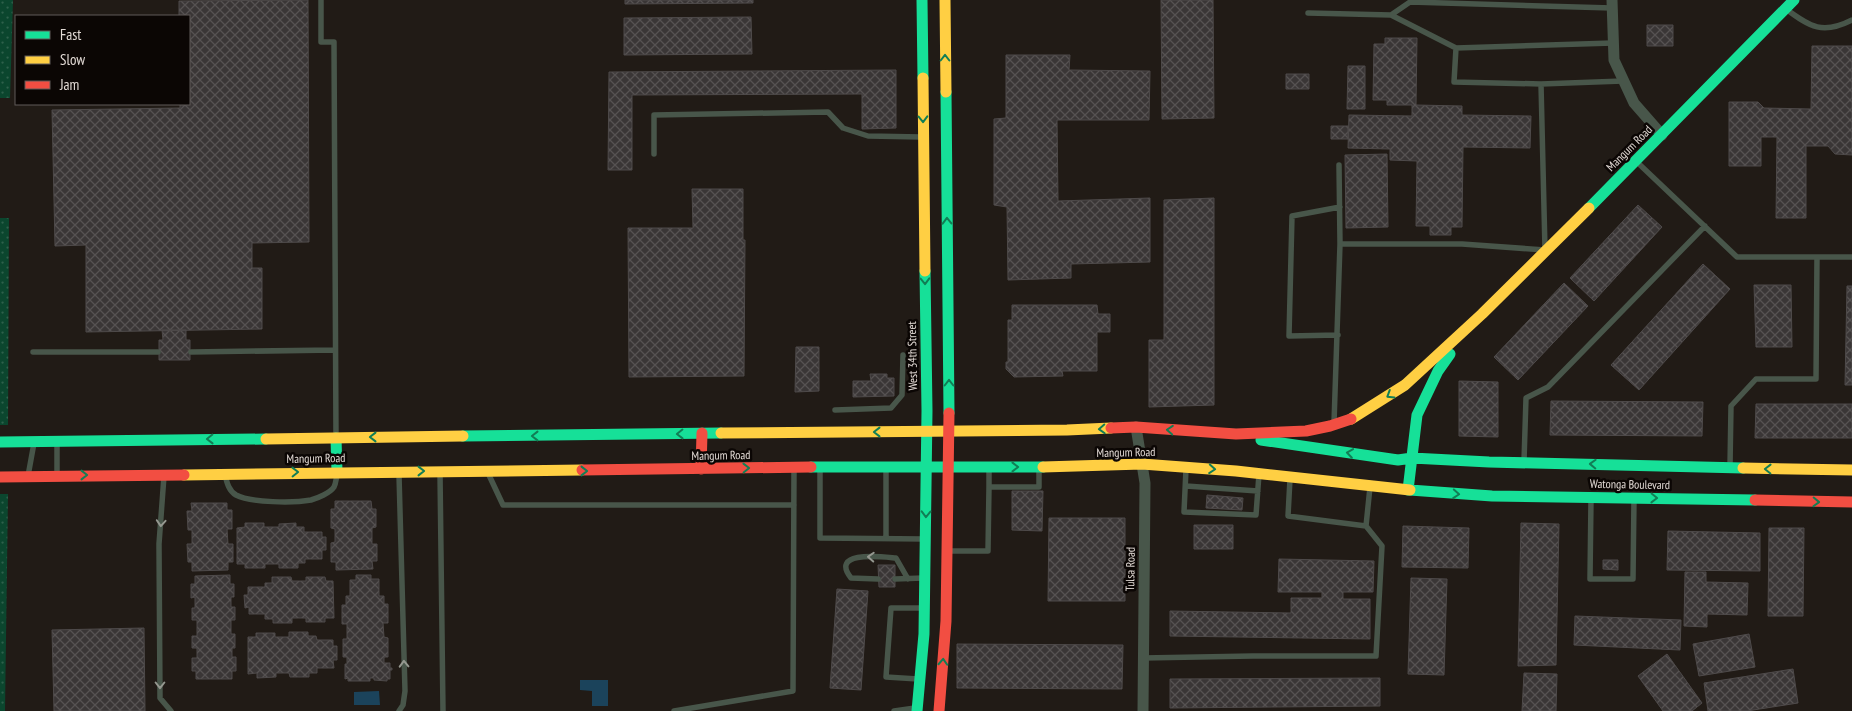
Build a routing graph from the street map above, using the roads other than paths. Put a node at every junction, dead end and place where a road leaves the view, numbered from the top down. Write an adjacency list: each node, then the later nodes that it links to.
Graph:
1 (321, 0): 27 (lane)
2 (922, 0): 15 (main road, West 34th Street, one-way to 15)
3 (946, 0): 36 (main road, one-way to 3)
4 (1794, 0): 6 (main road, Mangum Road)
5 (1612, 4): 8 (lane); 10 (street)
6 (1785, 9): 9 (lane); 14 (main road, Mangum Road)
7 (1308, 13): 8 (lane)
8 (1391, 15): 11 (lane)
9 (1852, 20)
10 (1613, 43): 11 (lane); 12 (street)
11 (1456, 48): 13 (lane)
12 (1623, 81): 13 (lane); 14 (street)
13 (1541, 84): 22 (lane)
14 (1662, 135): 17 (main road, Mangum Road)
15 (923, 138): 16 (lane); 35 (main road, West 34th Street, one-way to 35)
16 (654, 154)
17 (1636, 162): 20 (lane); 22 (main road, Mangum Road)
18 (1339, 165): 19 (lane)
19 (1340, 207): 21 (lane); 26 (lane)
20 (1705, 226): 23 (lane); 44 (lane)
21 (1340, 244): 22 (lane); 26 (lane)
22 (1545, 250): 25 (main road, Mangum Road)
23 (1817, 257): 24 (lane); 54 (lane)
24 (1852, 257)
25 (1482, 314): 33 (main road, Mangum Road, one-way to 33); 43 (main road, Mangum Road)
26 (1338, 335): 33 (lane)
27 (335, 350): 30 (lane); 39 (lane)
28 (33, 352): 29 (lane)
29 (158, 352)
30 (191, 352)
31 (903, 355): 32 (lane)
32 (835, 410)
33 (1333, 425): 38 (main road, Mangum Road)
34 (1136, 427): 36 (main road, Mangum Road, one-way to 36); 38 (main road, Mangum Road, one-way to 34); 45 (street, Tulsa Road)
35 (926, 432): 36 (main road, Mangum Road); 37 (main road, Mangum Road, one-way to 37); 48 (main road, West 34th Street)
36 (949, 432): 49 (main road)
37 (702, 433): 39 (main road, Mangum Road, one-way to 39); 55 (main road)
38 (1236, 434): 43 (main road, Mangum Road, one-way to 38)
39 (336, 438): 41 (main road, Mangum Road, one-way to 41); 60 (main road)
40 (34, 441): 41 (main road, Mangum Road); 42 (main road, Mangum Road); 64 (lane)
41 (57, 441): 65 (lane)
42 (0, 442)
43 (1412, 458): 44 (main road, Watonga Boulevard); 72 (main road, Mangum Road)
44 (1524, 462): 54 (main road, Watonga Boulevard, one-way to 44)
45 (1142, 464): 52 (main road, Mangum Road); 53 (main road, Mangum Road); 88 (street, Tulsa Road)
46 (820, 466): 47 (main road, Mangum Road); 50 (main road, Mangum Road); 80 (lane)
47 (886, 466): 48 (main road, Mangum Road); 80 (lane)
48 (926, 466): 49 (main road, Mangum Road); 81 (main road, West 34th Street, one-way to 81)
49 (949, 466): 51 (main road, Mangum Road); 82 (main road)
50 (794, 467): 55 (main road, Mangum Road, one-way to 50); 78 (lane)
51 (989, 467): 52 (main road, Mangum Road, one-way to 52); 70 (lane)
52 (1039, 467): 70 (lane)
53 (1186, 467): 62 (main road, Mangum Road, one-way to 62); 68 (lane)
54 (1730, 468): 56 (main road, Watonga Boulevard, one-way to 54)
55 (701, 469): 59 (main road, Mangum Road, one-way to 55)
56 (1852, 470)
57 (399, 471): 58 (main road, Mangum Road, one-way to 58); 60 (main road, Mangum Road); 94 (lane, one-way to 57)
58 (440, 471): 59 (main road, Mangum Road); 95 (lane)
59 (487, 471): 78 (lane)
60 (337, 472): 61 (main road, Mangum Road, one-way to 60); 61 (lane)
61 (224, 473): 63 (main road, Mangum Road)
62 (1259, 473): 67 (main road, Mangum Road); 73 (lane)
63 (164, 474): 65 (main road, Mangum Road, one-way to 63); 93 (lane, one-way to 93)
64 (28, 476): 65 (main road, Mangum Road); 66 (main road, Mangum Road)
65 (57, 476)
66 (0, 477)
67 (1291, 477): 69 (main road, Mangum Road); 79 (lane)
68 (1186, 486): 71 (lane); 73 (lane)
69 (1370, 486): 72 (main road, Mangum Road); 79 (lane)
70 (989, 487): 82 (lane)
71 (1223, 489): 73 (lane); 74 (lane)
72 (1408, 490): 75 (main road, Watonga Boulevard, one-way to 75)
73 (1258, 491)
74 (1223, 496)
75 (1591, 497): 76 (main road, Watonga Boulevard); 76 (lane)
76 (1634, 498): 77 (main road, Watonga Boulevard, one-way to 77)
77 (1852, 502)
78 (794, 505): 96 (lane)
79 (1366, 526): 88 (lane)
80 (886, 538): 81 (lane)
81 (925, 539): 84 (main road, West 34th Street)
82 (946, 551): 91 (main road, one-way to 82)
83 (908, 578): 84 (lane); 85 (lane); 86 (lane, one-way to 86)
84 (925, 578): 87 (main road, West 34th Street)
85 (895, 579)
86 (878, 580)
87 (925, 608): 89 (main road, West 34th Street); 89 (lane)
88 (1143, 658): 99 (street, Tulsa Road)
89 (920, 679): 90 (main road, West 34th Street)
90 (919, 695): 91 (main road); 92 (main road, West 34th Street)
91 (941, 697): 98 (main road)
92 (917, 709): 97 (lane)
93 (171, 711)
94 (399, 711)
95 (443, 711)
96 (674, 711)
97 (894, 711)
98 (939, 711)
99 (1143, 711)

